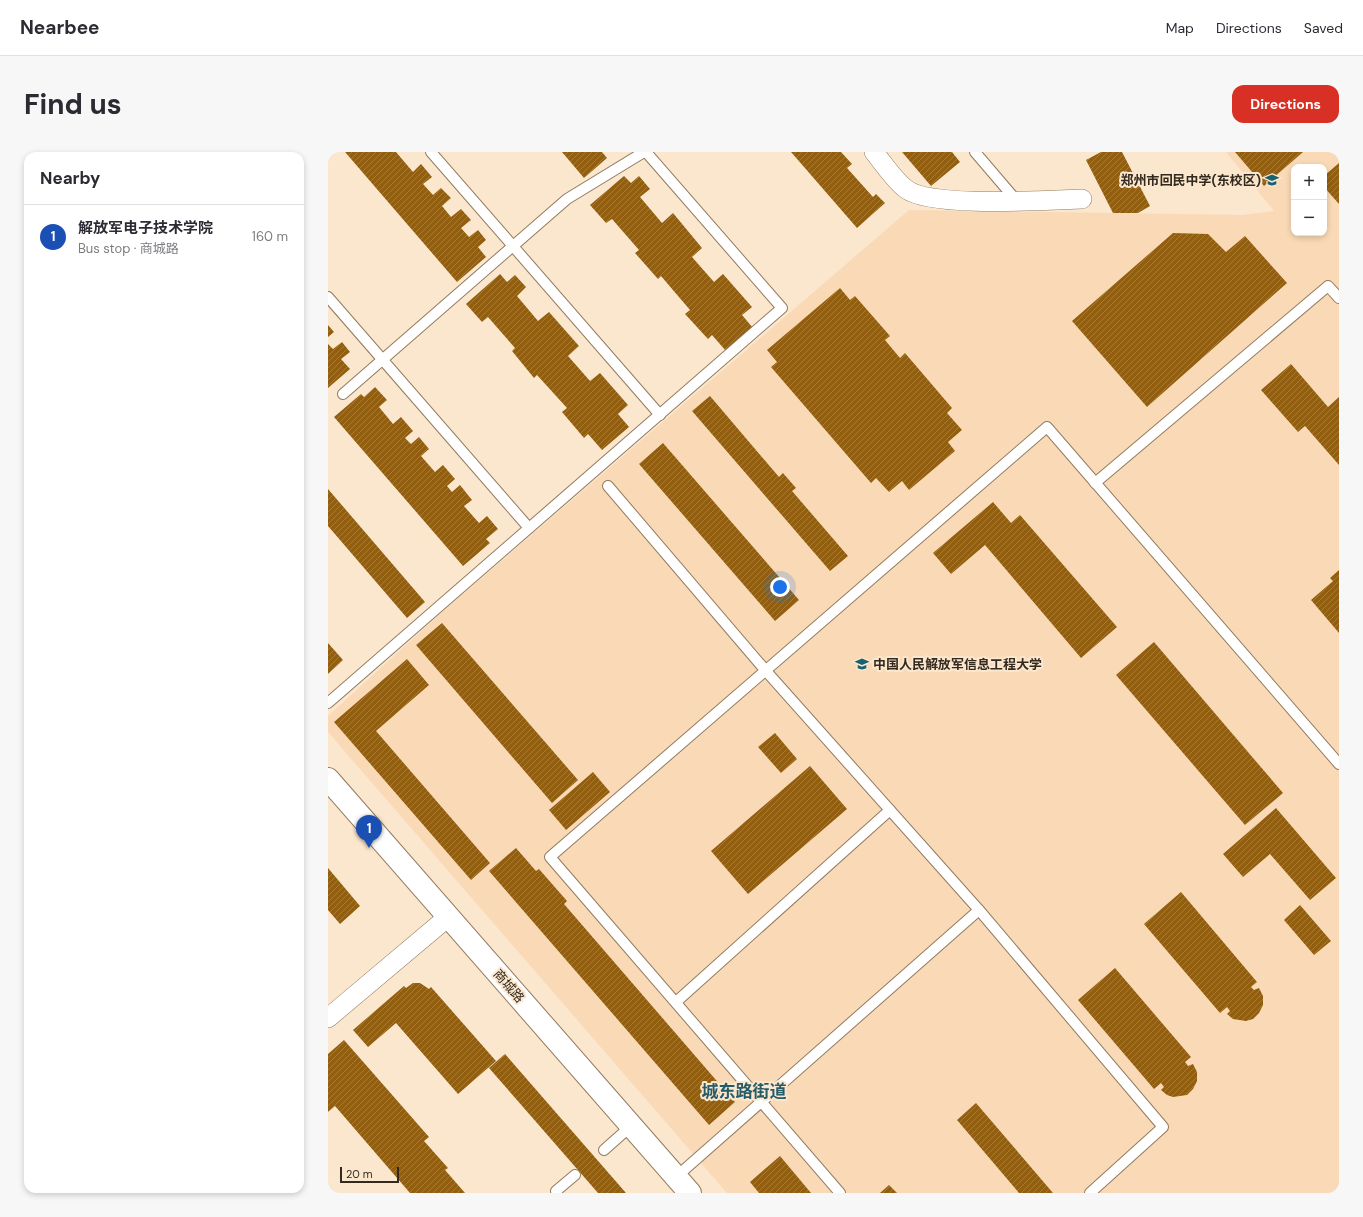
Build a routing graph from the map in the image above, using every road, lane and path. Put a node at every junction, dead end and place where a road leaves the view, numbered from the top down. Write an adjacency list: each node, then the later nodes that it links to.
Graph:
1 (431, 152): 7 (lane)
2 (645, 152): 7 (lane); 12 (lane)
3 (874, 152): 6 (street)
4 (975, 152): 6 (lane)
5 (1082, 199): 6 (street)
6 (1016, 200)
7 (513, 246): 10 (lane); 12 (lane)
8 (328, 297): 10 (lane)
9 (1339, 298): 13 (lane)
10 (383, 360): 11 (lane); 15 (lane)
11 (343, 394)
12 (660, 415): 15 (lane)
13 (1095, 483): 16 (lane); 18 (lane)
14 (608, 486): 16 (lane)
15 (529, 528): 17 (lane)
16 (766, 671): 20 (lane); 23 (lane)
17 (328, 703)
18 (1339, 764)
19 (328, 779): 22 (street, 商城路)
20 (890, 810): 21 (lane); 23 (lane)
21 (979, 910): 25 (lane); 32 (lane)
22 (448, 917): 24 (street); 26 (street, 商城路)
23 (676, 1002): 25 (lane)
24 (328, 1018)
25 (762, 1102): 29 (lane); 31 (lane)
26 (631, 1126): 27 (lane); 29 (street, 商城路)
27 (604, 1150)
28 (575, 1175): 30 (lane)
29 (683, 1185)
30 (556, 1191)
31 (840, 1193)
32 (1090, 1193)

